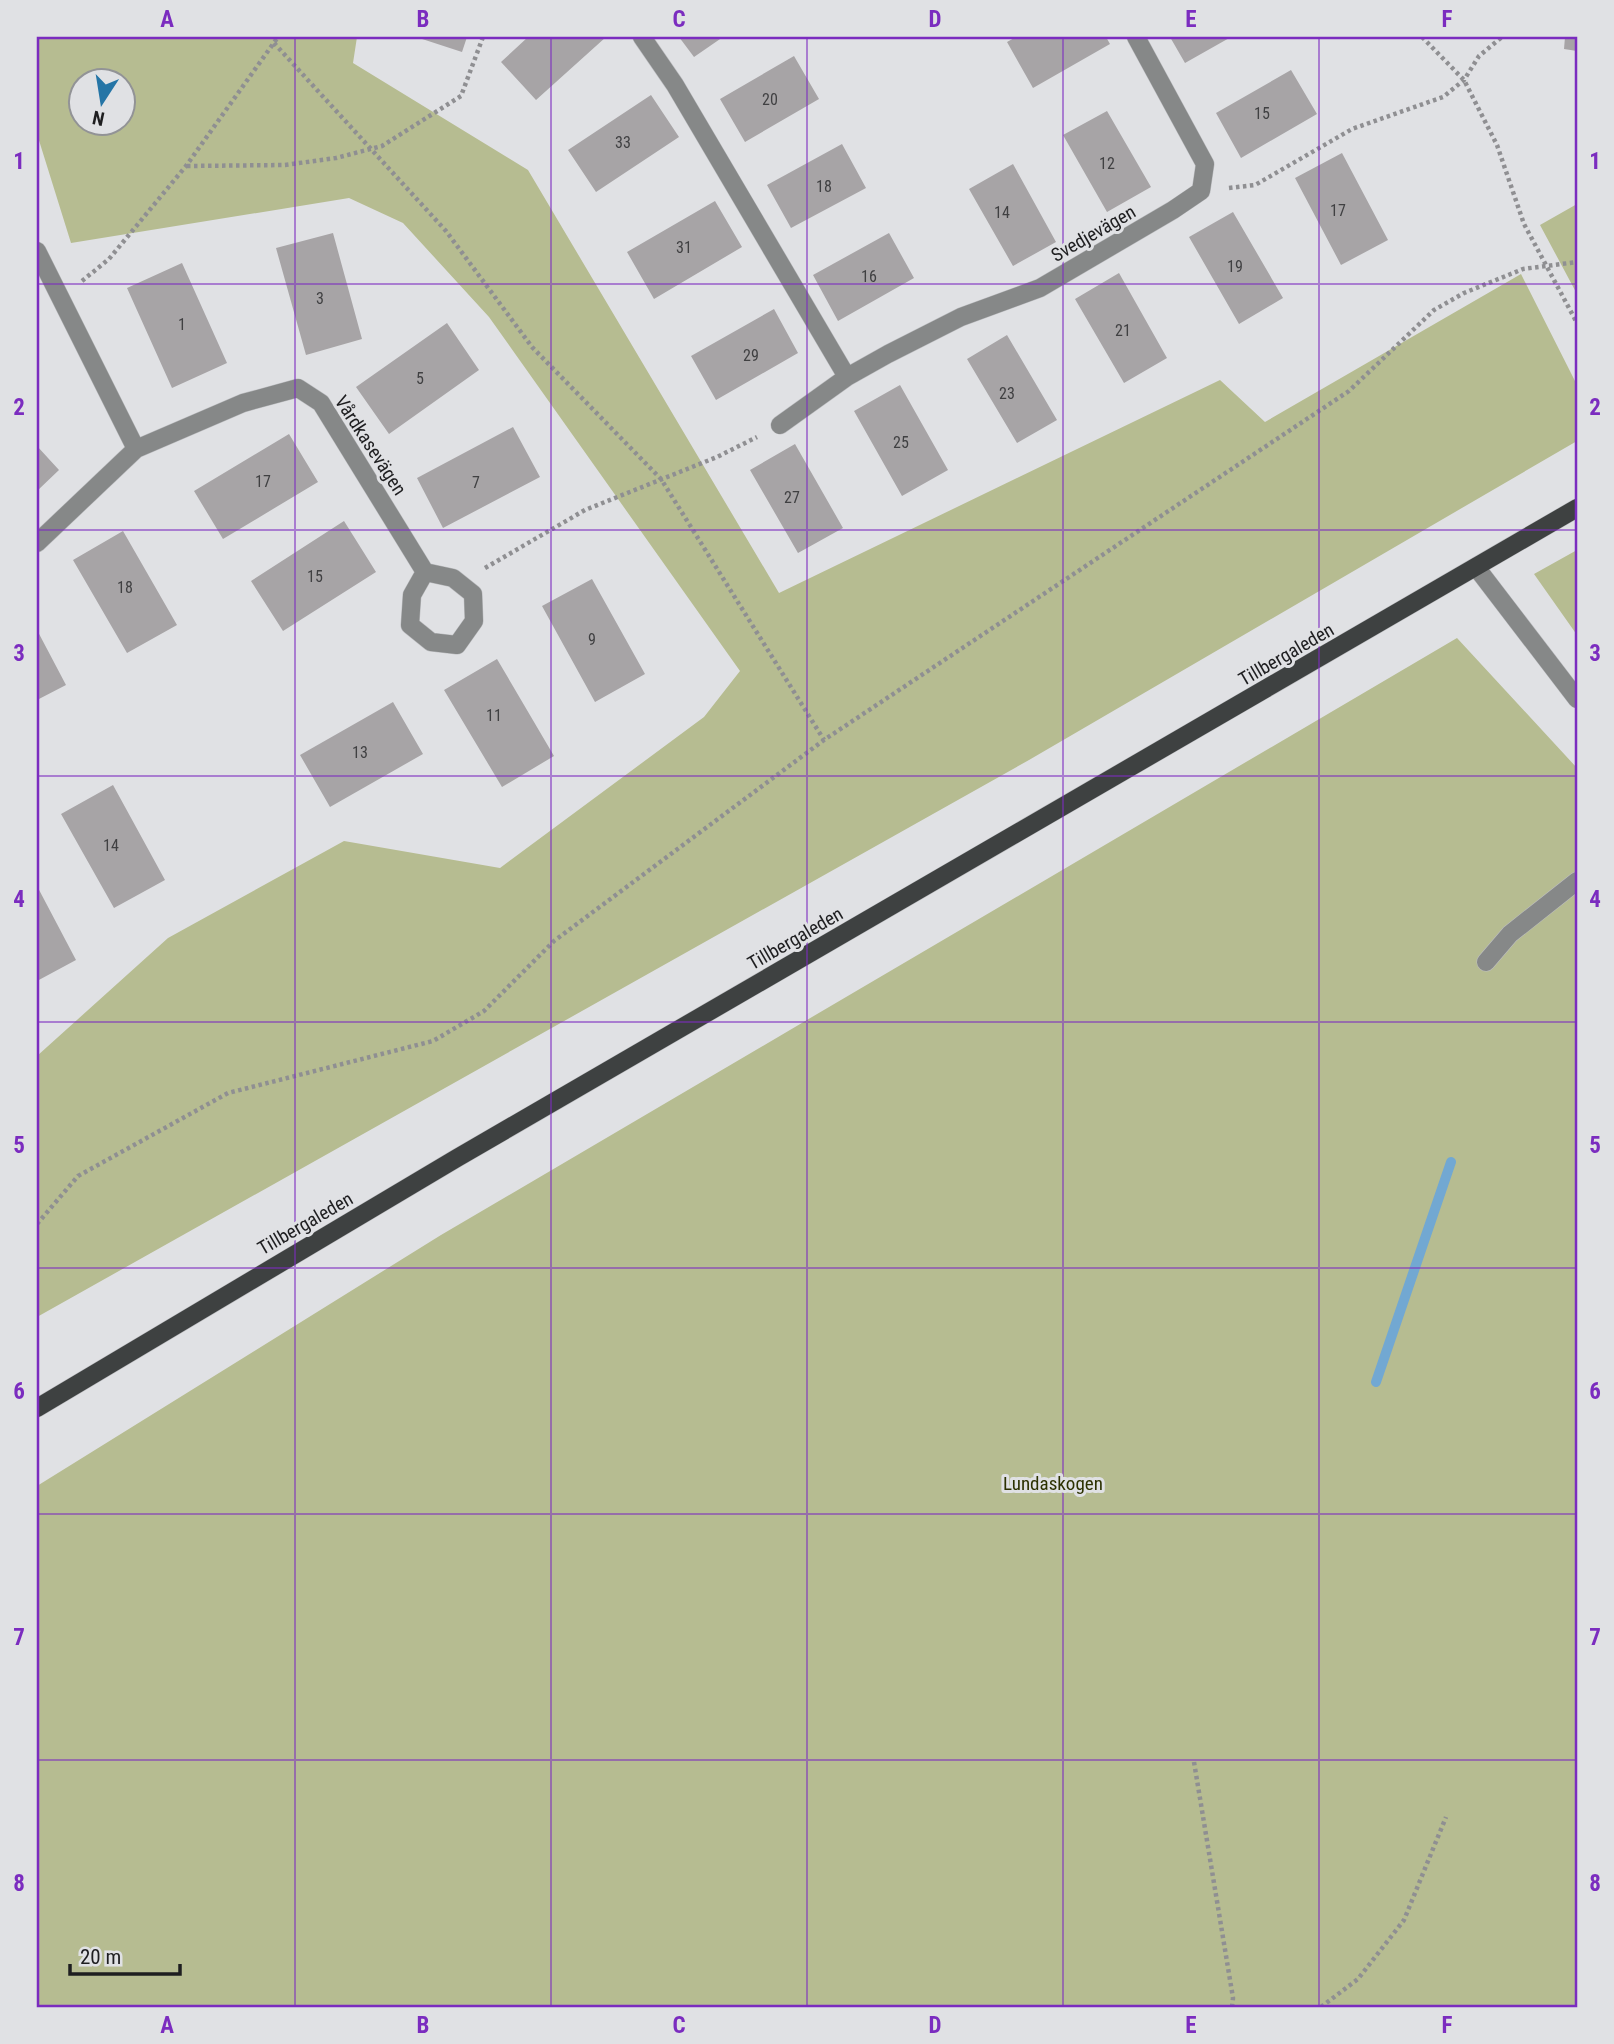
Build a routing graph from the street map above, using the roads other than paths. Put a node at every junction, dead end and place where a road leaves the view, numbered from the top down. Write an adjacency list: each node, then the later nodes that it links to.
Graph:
1 (642, 37): 4 (street)
2 (1136, 37): 4 (street, Svedjevägen)
3 (37, 251): 6 (street)
4 (846, 377): 5 (street, Svedjevägen)
5 (780, 425)
6 (136, 449): 8 (street, Vårdkasevägen); 10 (street, Vårdkasevägen)
7 (1577, 508): 9 (main road, Tillbergaleden)
8 (37, 543)
9 (1476, 568): 11 (street); 14 (main road, Tillbergaleden)
10 (425, 572): 10 (street)
11 (1577, 699)
12 (1577, 881): 13 (street)
13 (1486, 962)
14 (37, 1408)

